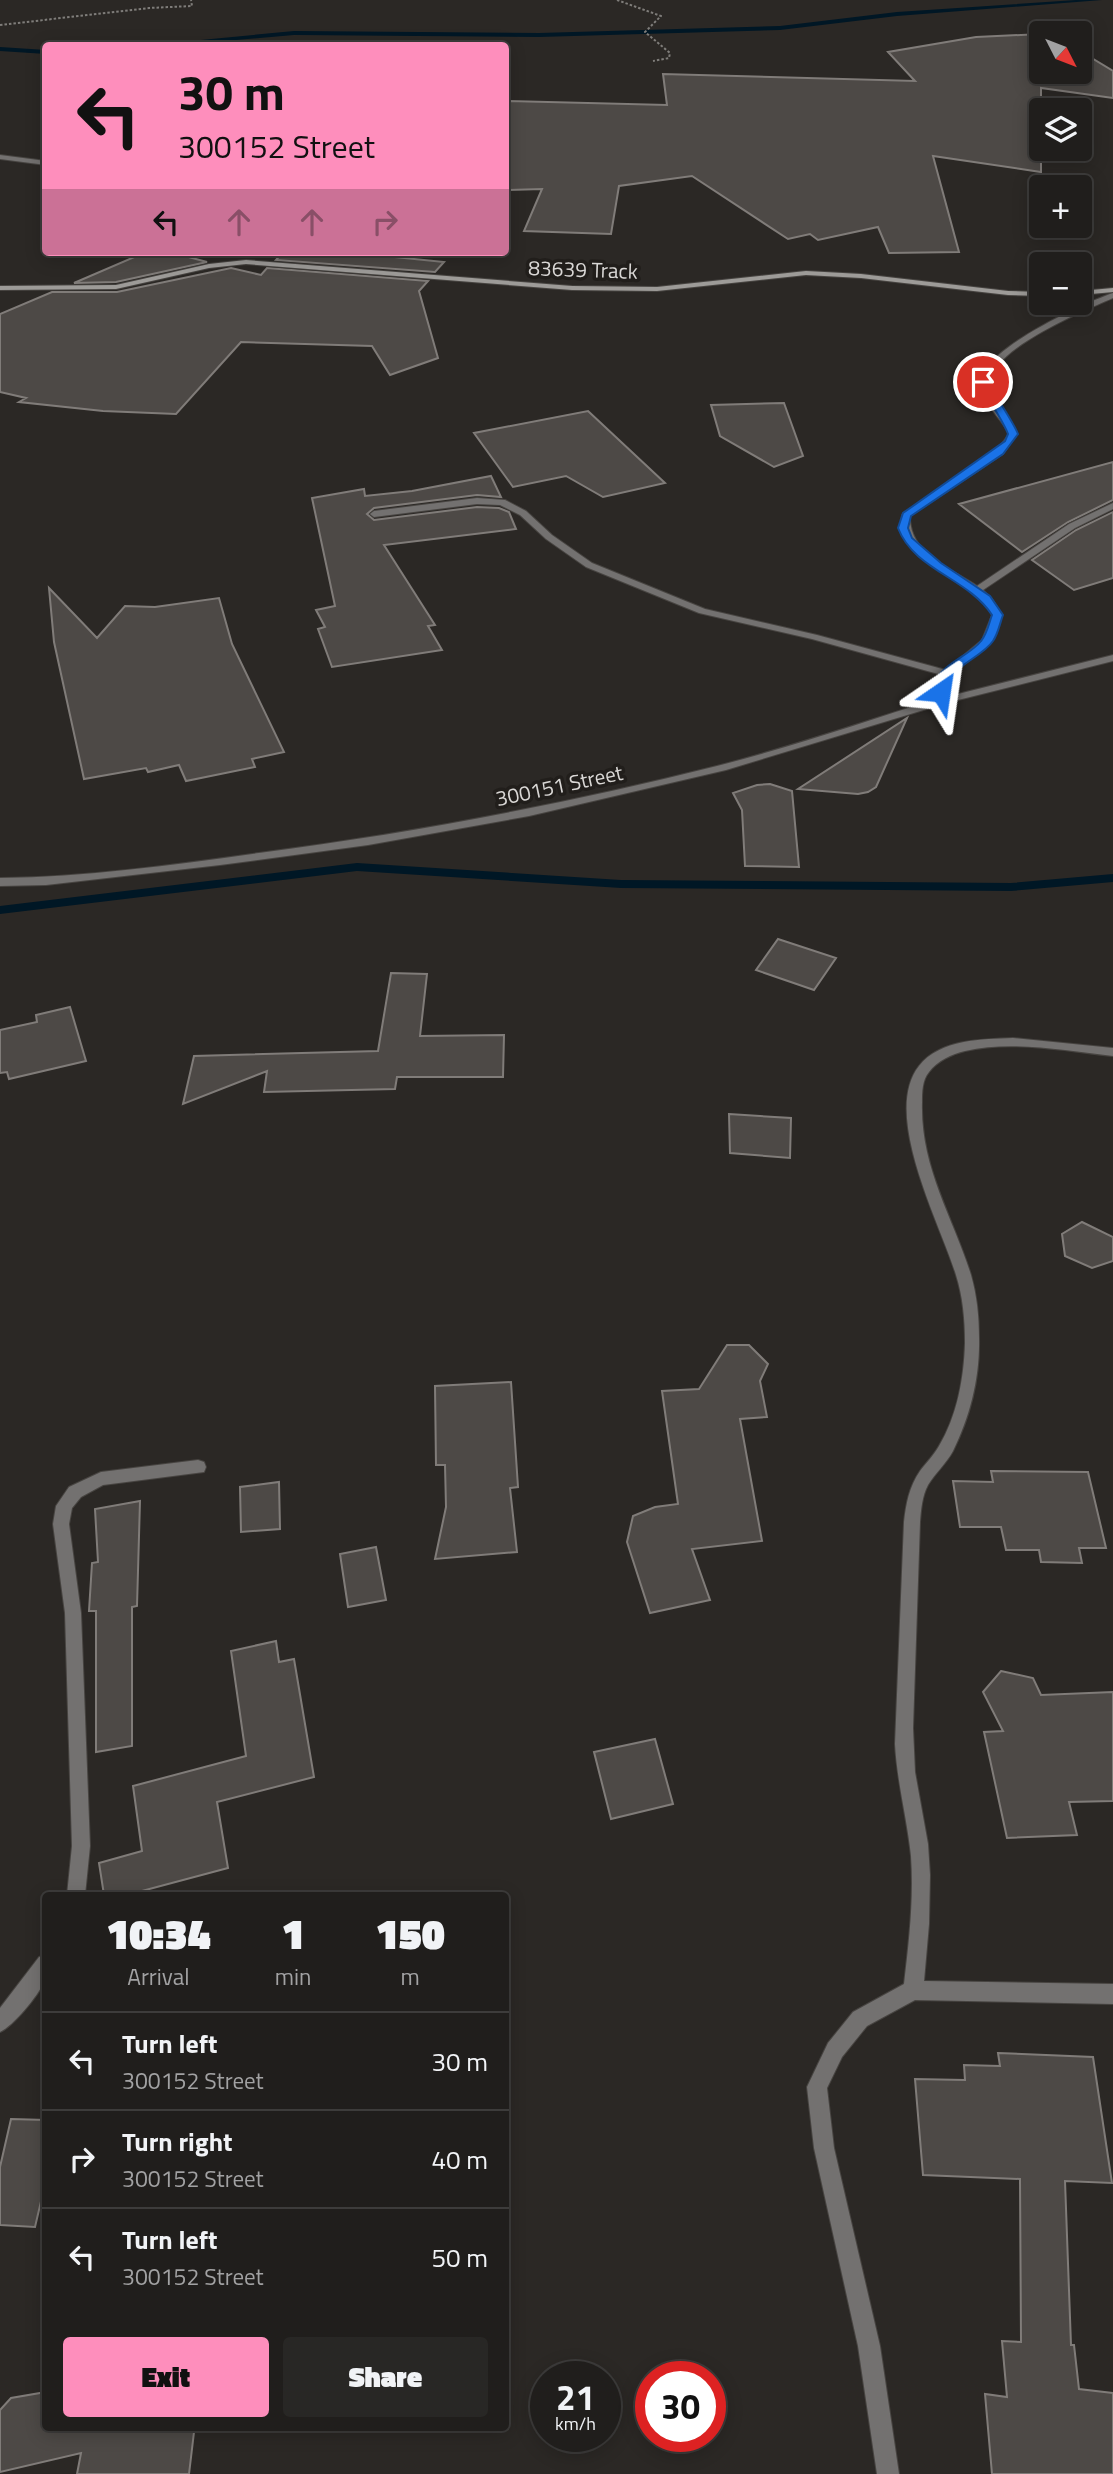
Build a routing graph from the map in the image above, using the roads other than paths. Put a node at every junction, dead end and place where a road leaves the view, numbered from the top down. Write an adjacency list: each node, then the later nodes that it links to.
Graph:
1 (0, 158): 2 (street)
2 (42, 162)
3 (0, 288): 6 (street, 83639 Track)
4 (1092, 293): 5 (street)
5 (1113, 293): 9 (street)
6 (1029, 294)
7 (1113, 506): 9 (street)
8 (374, 514): 11 (street)
9 (978, 590): 11 (street)
10 (1113, 659): 12 (street, 300151 Street)
11 (947, 673): 12 (street)
12 (946, 700): 13 (street, 300151 Street)
13 (0, 881)
14 (1113, 1052): 18 (street)
15 (198, 1467): 16 (street)
16 (76, 1892)
17 (42, 1970): 20 (street)
18 (913, 1990): 19 (street); 21 (street)
19 (1113, 1994)
20 (0, 2022)
21 (888, 2474)

